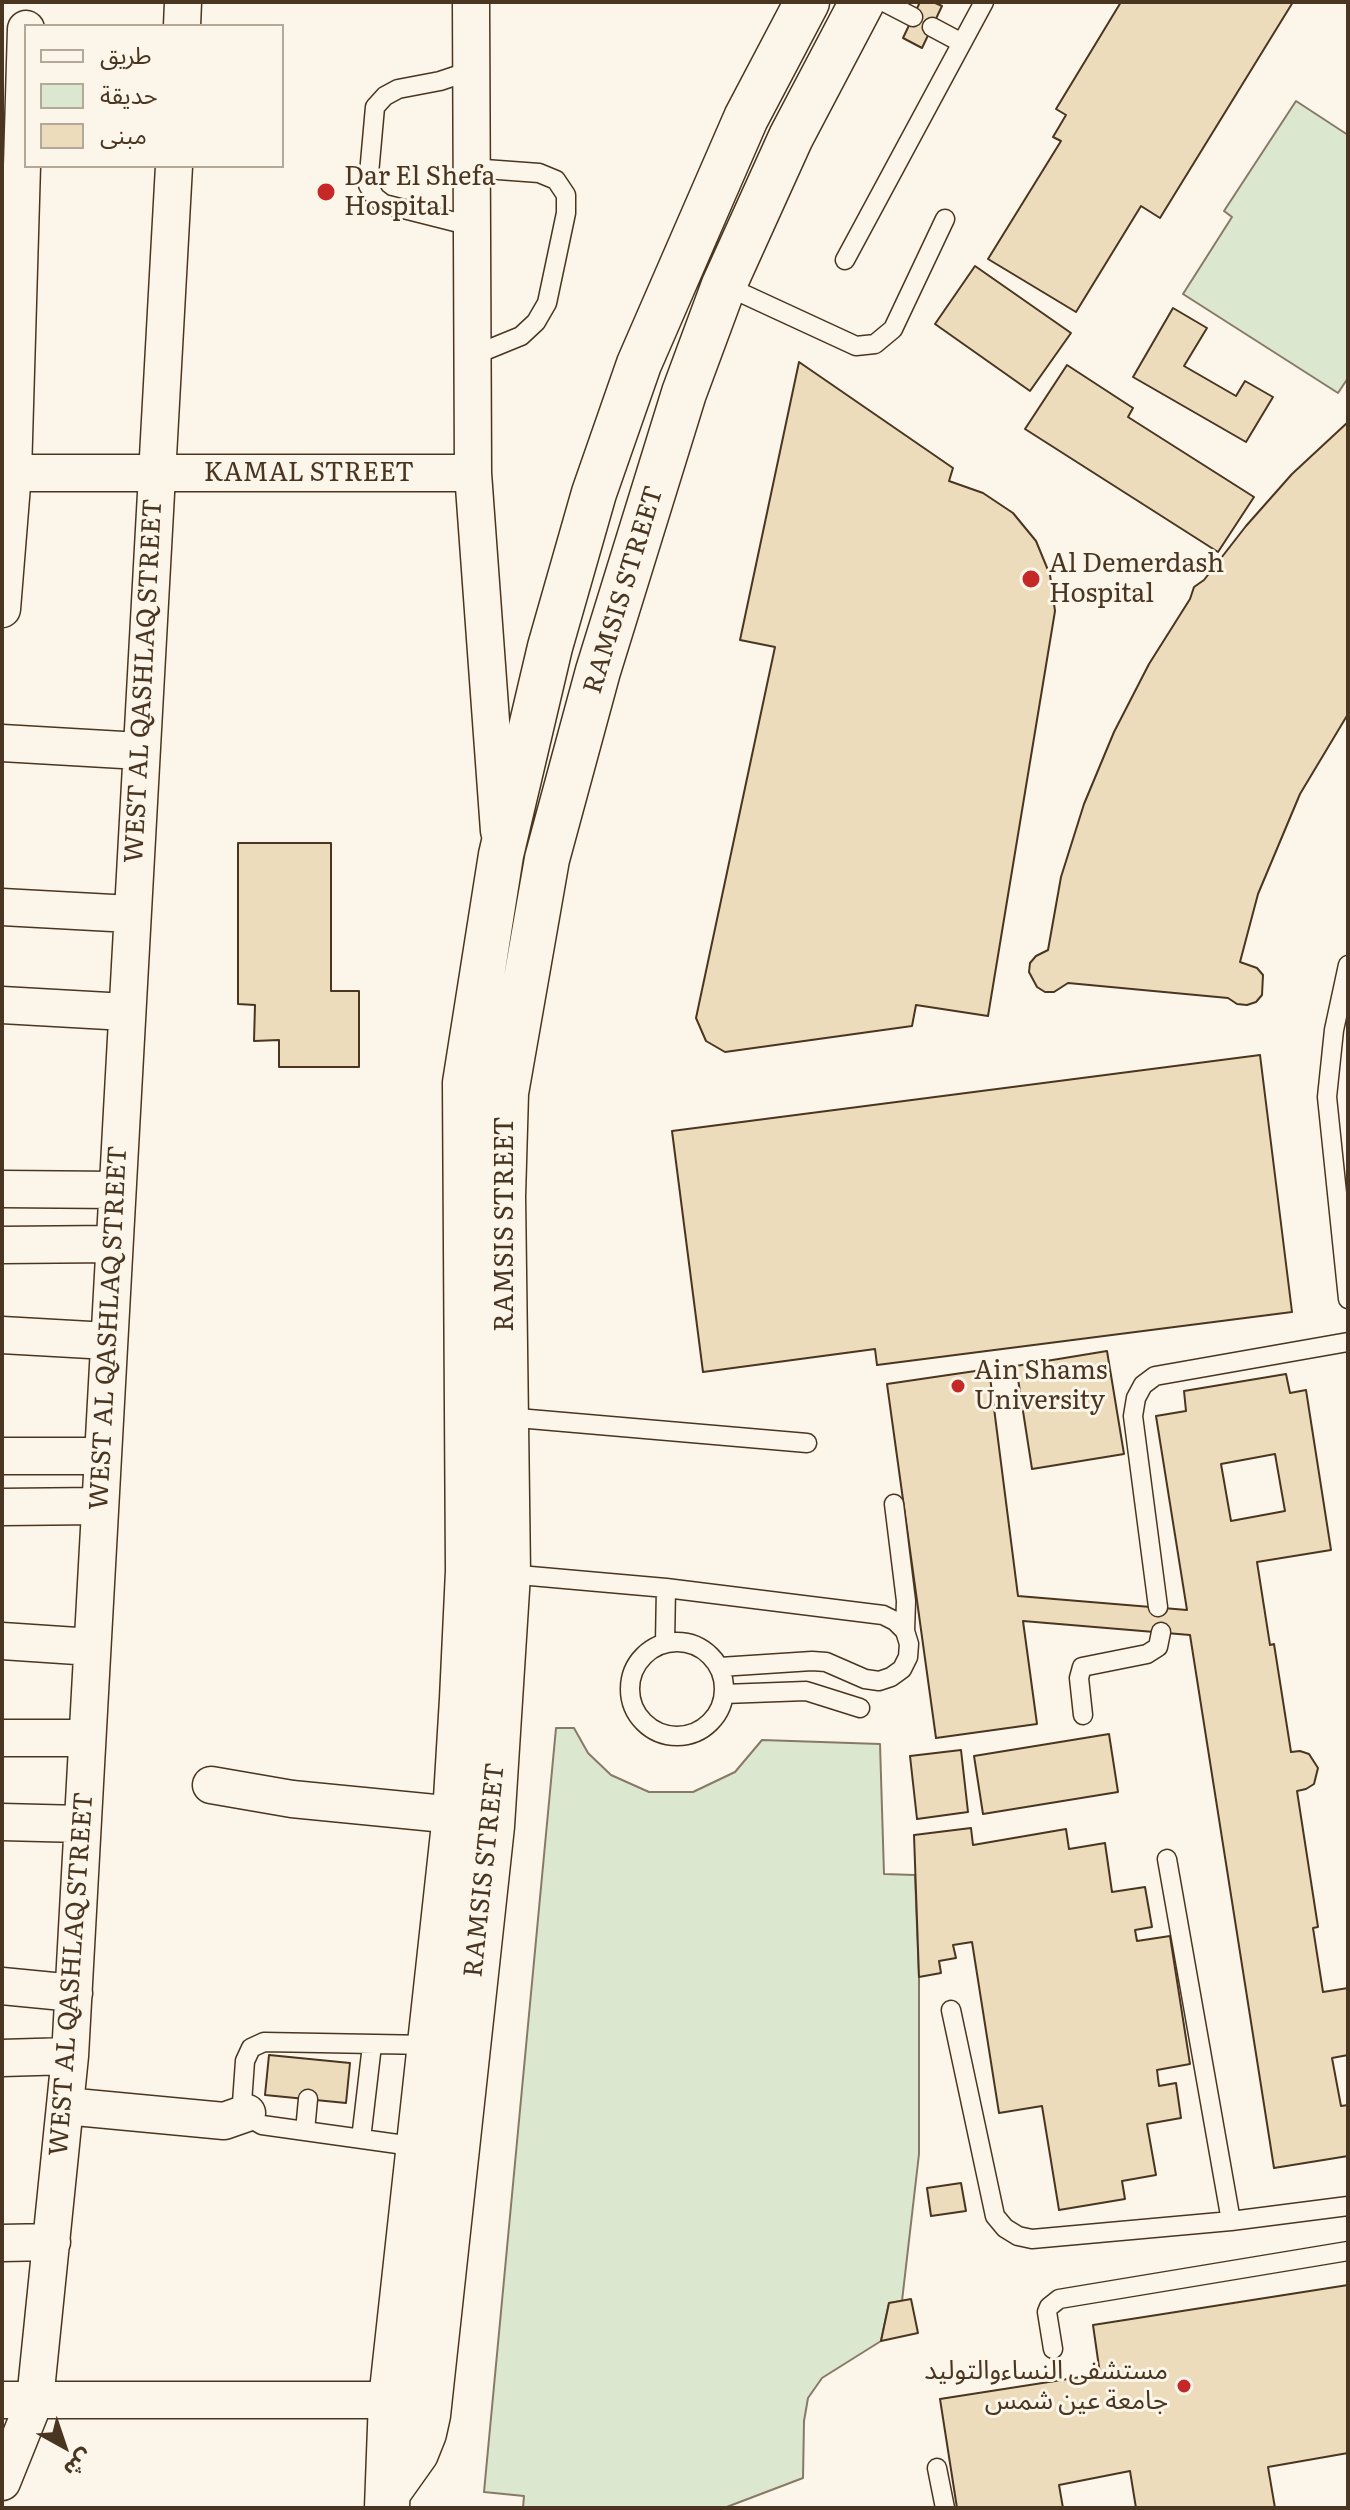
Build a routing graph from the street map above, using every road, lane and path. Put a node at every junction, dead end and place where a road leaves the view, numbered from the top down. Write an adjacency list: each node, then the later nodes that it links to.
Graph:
1 (27, 2): 9 (street)
2 (183, 2): 10 (street)
3 (471, 2): 13 (street, RAMSIS STREET)
4 (807, 2): 28 (main road, RAMSIS STREET)
5 (862, 2): 20 (main road, RAMSIS STREET)
6 (884, 2): 8 (lane)
7 (984, 2): 12 (lane)
8 (913, 17)
9 (26, 24)
10 (182, 24)
11 (932, 27): 12 (lane)
12 (962, 43): 19 (lane)
13 (470, 71): 16 (street, RAMSIS STREET); 18 (lane)
14 (24, 77): 22 (street)
15 (174, 168): 23 (street, WEST AL QASHLAQ STREET)
16 (471, 168): 18 (street, RAMSIS STREET); 21 (lane)
17 (945, 219): 20 (lane)
18 (471, 226): 21 (street, RAMSIS STREET)
19 (845, 260)
20 (724, 285): 44 (main road, RAMSIS STREET)
21 (472, 356): 24 (street, RAMSIS STREET)
22 (8, 473): 23 (street, KAMAL STREET); 25 (street)
23 (156, 473): 24 (street, KAMAL STREET); 27 (street, WEST AL QASHLAQ STREET)
24 (473, 473): 28 (street, RAMSIS STREET)
25 (2, 609)
26 (2, 743): 27 (street)
27 (140, 751): 30 (street, WEST AL QASHLAQ STREET)
28 (501, 855): 66 (main road, RAMSIS STREET)
29 (2, 907): 30 (street)
30 (131, 914): 33 (street, WEST AL QASHLAQ STREET)
31 (1348, 965): 34 (lane)
32 (2, 1005): 33 (street)
33 (126, 1012): 36 (street, WEST AL QASHLAQ STREET)
34 (1341, 1029): 39 (lane)
35 (2, 1189): 36 (street)
36 (117, 1190): 37 (street, WEST AL QASHLAQ STREET)
37 (113, 1244): 38 (street); 42 (street, WEST AL QASHLAQ STREET)
38 (2, 1245)
39 (1345, 1264): 40 (lane)
40 (1348, 1299)
41 (2, 1335): 42 (street)
42 (108, 1341): 47 (street, WEST AL QASHLAQ STREET)
43 (1348, 1342): 53 (lane)
44 (506, 1417): 45 (lane); 51 (main road, RAMSIS STREET)
45 (807, 1443)
46 (2, 1456): 47 (street)
47 (102, 1456): 49 (street, WEST AL QASHLAQ STREET)
48 (894, 1504): 54 (lane)
49 (99, 1506): 50 (street); 58 (street, WEST AL QASHLAQ STREET)
50 (2, 1507)
51 (508, 1574): 52 (lane); 93 (main road, RAMSIS STREET)
52 (666, 1588): 54 (lane); 57 (lane)
53 (1158, 1607)
54 (905, 1631): 59 (lane)
55 (1161, 1632): 62 (lane)
56 (2, 1641): 58 (street)
57 (665, 1643): 59 (lane); 60 (lane)
58 (92, 1647): 64 (street, WEST AL QASHLAQ STREET)
59 (720, 1667): 60 (lane)
60 (724, 1694): 61 (lane)
61 (860, 1708)
62 (1083, 1715)
63 (2, 1738): 64 (street)
64 (87, 1738): 68 (street, WEST AL QASHLAQ STREET)
65 (211, 1785): 66 (street)
66 (455, 1815): 74 (main road, RAMSIS STREET)
67 (2, 1822): 68 (street)
68 (81, 1824): 71 (street, WEST AL QASHLAQ STREET)
69 (1167, 1859): 84 (lane)
70 (2, 1986): 71 (street)
71 (74, 1993): 75 (street, WEST AL QASHLAQ STREET)
72 (951, 2010): 84 (lane)
73 (372, 2045): 74 (lane); 79 (lane); 81 (lane)
74 (430, 2045): 82 (main road, RAMSIS STREET)
75 (70, 2056): 76 (street); 78 (street, WEST AL QASHLAQ STREET)
76 (2, 2058)
77 (308, 2099): 80 (lane)
78 (65, 2106): 79 (street); 85 (street, WEST AL QASHLAQ STREET)
79 (247, 2113): 80 (lane)
80 (305, 2131): 81 (lane)
81 (361, 2139): 82 (lane)
82 (419, 2147): 90 (main road, RAMSIS STREET)
83 (1348, 2206): 84 (lane)
84 (1231, 2221)
85 (52, 2242): 86 (street); 89 (street, WEST AL QASHLAQ STREET)
86 (2, 2243)
87 (1348, 2251): 88 (lane)
88 (1053, 2349)
89 (18, 2400): 90 (street); 92 (street, WEST AL QASHLAQ STREET)
90 (391, 2400): 93 (main road, RAMSIS STREET)
91 (937, 2468): 94 (lane)
92 (2, 2479)
93 (388, 2500)
94 (945, 2508)

